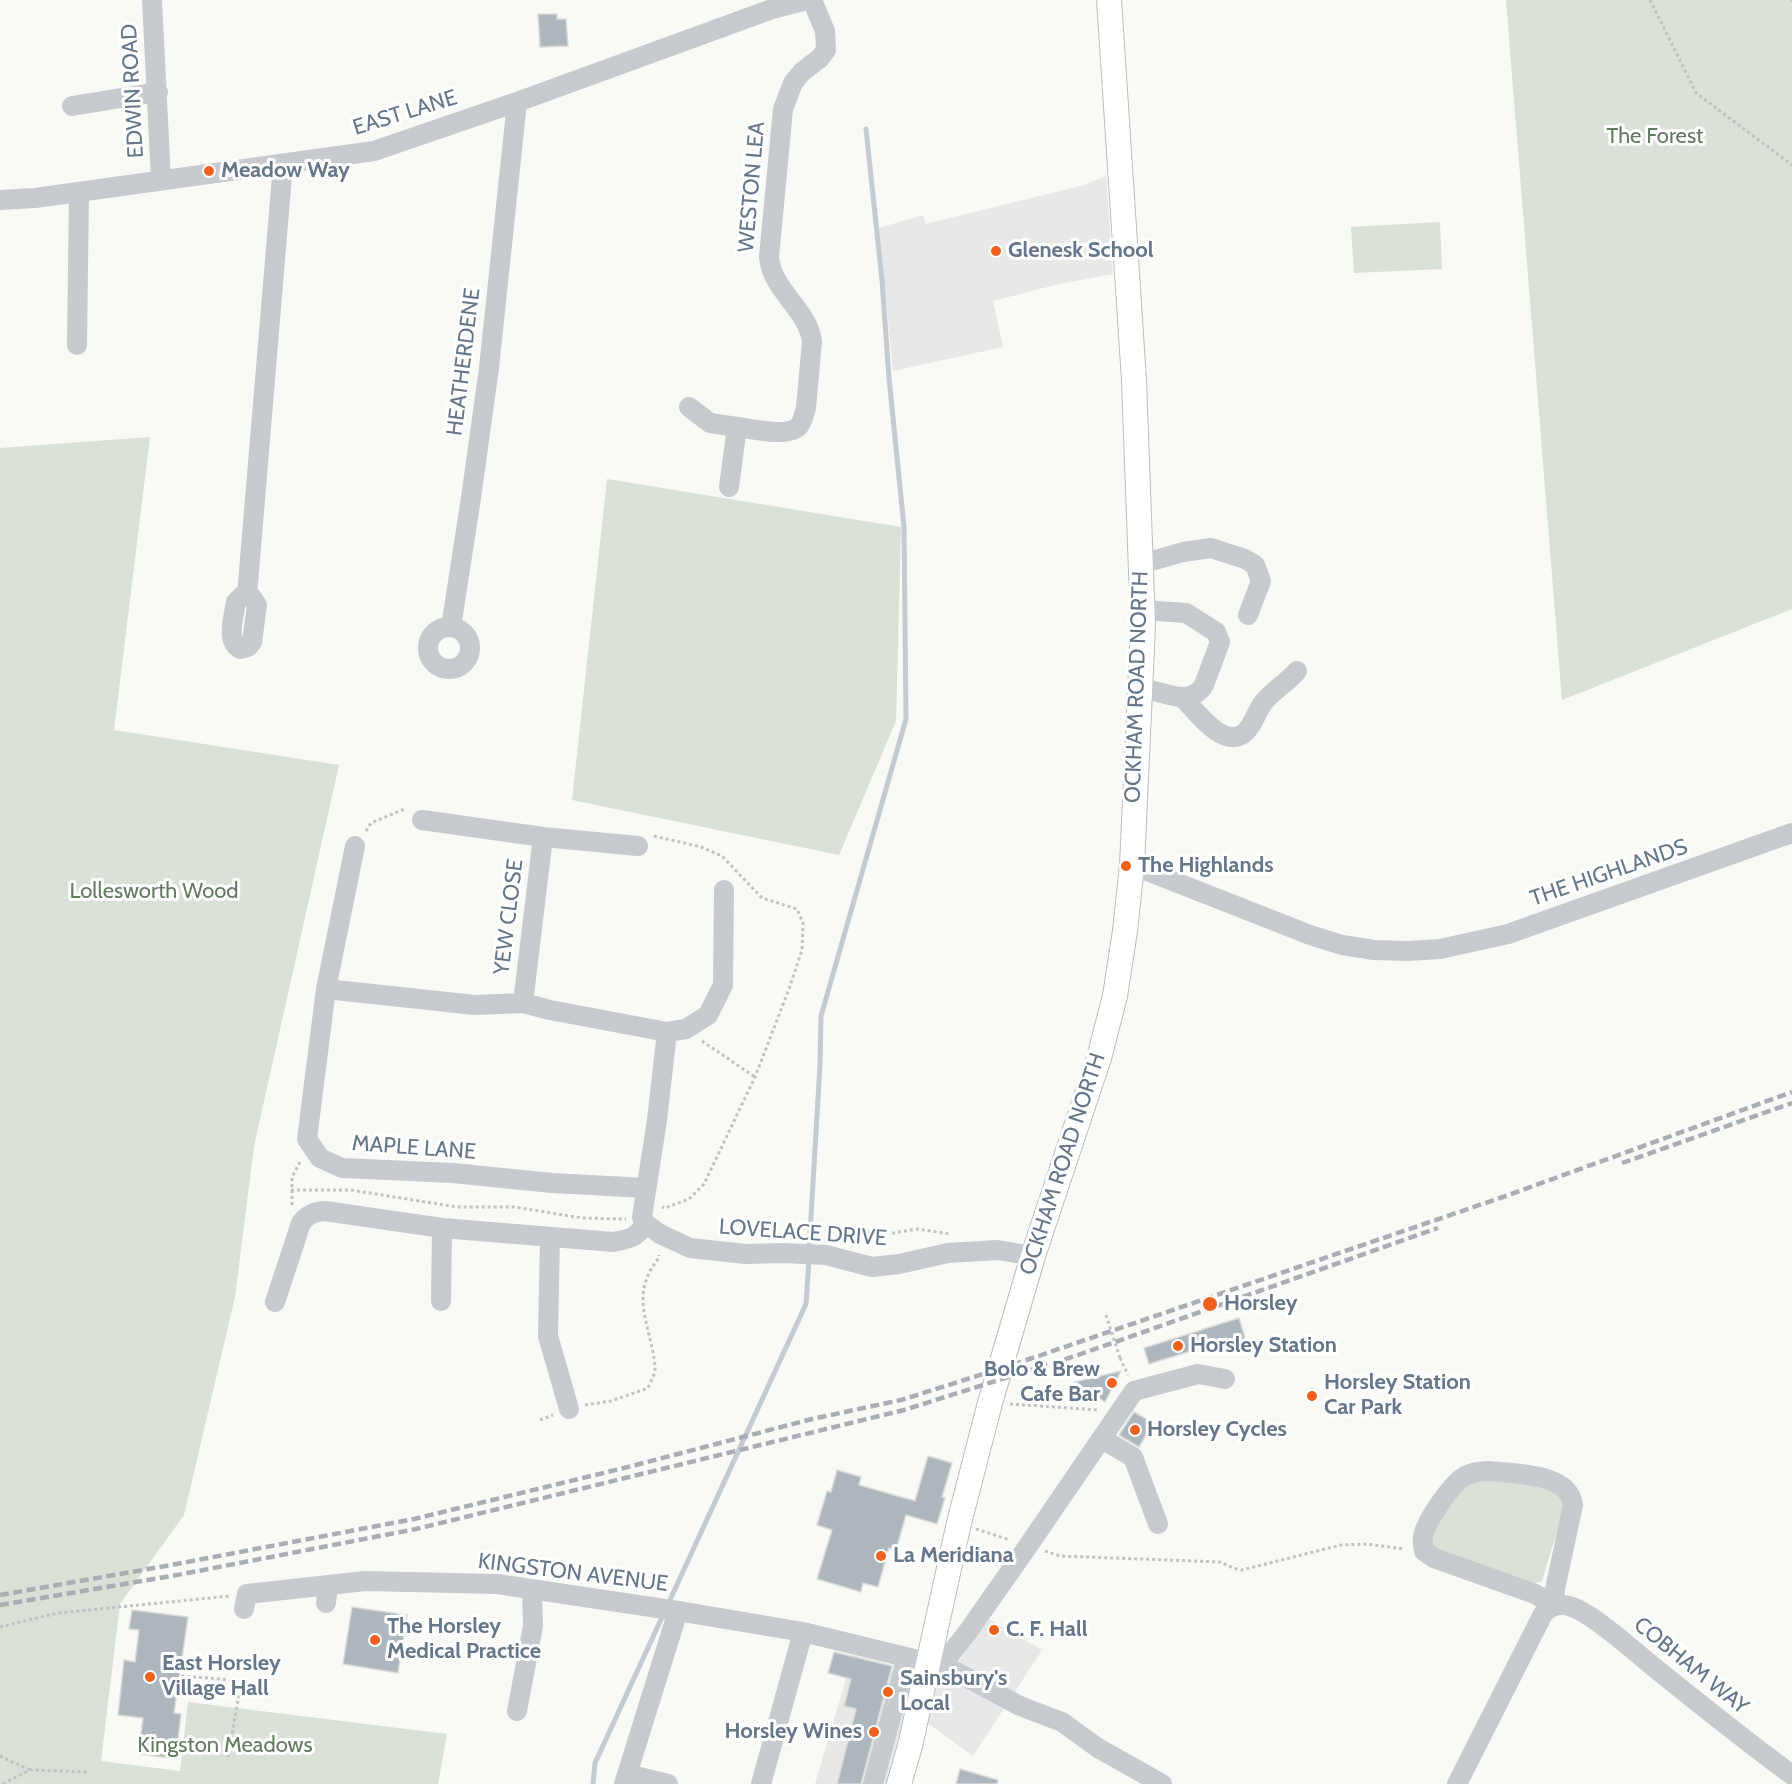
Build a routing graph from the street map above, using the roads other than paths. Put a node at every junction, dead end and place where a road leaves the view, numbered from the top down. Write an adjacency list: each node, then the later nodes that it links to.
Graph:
1 (152, 0): 6 (street, EDWIN ROAD)
2 (807, 0): 5 (street, EAST LANE)
3 (812, 0): 15 (street, WESTON LEA)
4 (1108, 0): 17 (main road, OCKHAM ROAD NORTH)
5 (772, 5): 7 (street, EAST LANE)
6 (158, 92): 8 (street); 10 (street, EDWIN ROAD)
7 (517, 102): 9 (street, EAST LANE); 21 (street, HEATHERDENE)
8 (72, 106)
9 (283, 164): 10 (street, EAST LANE); 18 (street)
10 (161, 180): 11 (street, EAST LANE)
11 (79, 192): 12 (street, EAST LANE); 13 (street)
12 (0, 200)
13 (77, 345)
14 (689, 407): 15 (street, WESTON LEA)
15 (737, 427): 16 (street)
16 (729, 487)
17 (1141, 564): 19 (main road, OCKHAM ROAD NORTH); 20 (street)
18 (247, 595)
19 (1143, 610): 23 (main road, OCKHAM ROAD NORTH); 24 (street)
20 (1248, 615)
21 (451, 627)
22 (1298, 671): 24 (street)
23 (1140, 688): 24 (street); 30 (main road, OCKHAM ROAD NORTH)
24 (1183, 698)
25 (422, 820): 27 (street, YEW CLOSE)
26 (1792, 833): 30 (street, THE HIGHLANDS)
27 (543, 837): 29 (street, YEW CLOSE); 33 (street, YEW CLOSE)
28 (355, 846): 32 (street)
29 (638, 846)
30 (1132, 865): 38 (main road, OCKHAM ROAD NORTH)
31 (724, 890): 34 (street)
32 (326, 989): 33 (street); 35 (street, MAPLE LANE)
33 (523, 1003): 34 (street)
34 (677, 1030): 35 (street)
35 (645, 1210): 37 (street); 38 (street, LOVELACE DRIVE)
36 (442, 1228): 37 (street); 39 (street); 40 (street)
37 (550, 1238): 42 (street)
38 (1033, 1256): 49 (main road, OCKHAM ROAD NORTH)
39 (441, 1301)
40 (275, 1302)
41 (1225, 1379): 43 (street)
42 (569, 1409)
43 (1102, 1439): 44 (street); 51 (street)
44 (1158, 1524)
45 (532, 1589): 46 (street, KINGSTON AVENUE); 48 (street, KINGSTON AVENUE); 53 (street)
46 (245, 1601)
47 (1554, 1605): 47 (street, COBHAM WAY); 54 (street, COBHAM WAY); 61 (street)
48 (678, 1611): 50 (street, KINGSTON AVENUE); 55 (street, KINGSTON AVENUE)
49 (937, 1622): 51 (street); 52 (main road, OCKHAM ROAD NORTH)
50 (803, 1632): 52 (street, KINGSTON AVENUE); 57 (street)
51 (967, 1633): 52 (street)
52 (925, 1662): 58 (street); 59 (main road, OCKHAM ROAD NORTH); 60 (street)
53 (517, 1711)
54 (1792, 1775)
55 (626, 1779): 56 (street)
56 (669, 1784)
57 (761, 1784)
58 (873, 1784)
59 (899, 1784)
60 (1162, 1784)
61 (1457, 1784)

